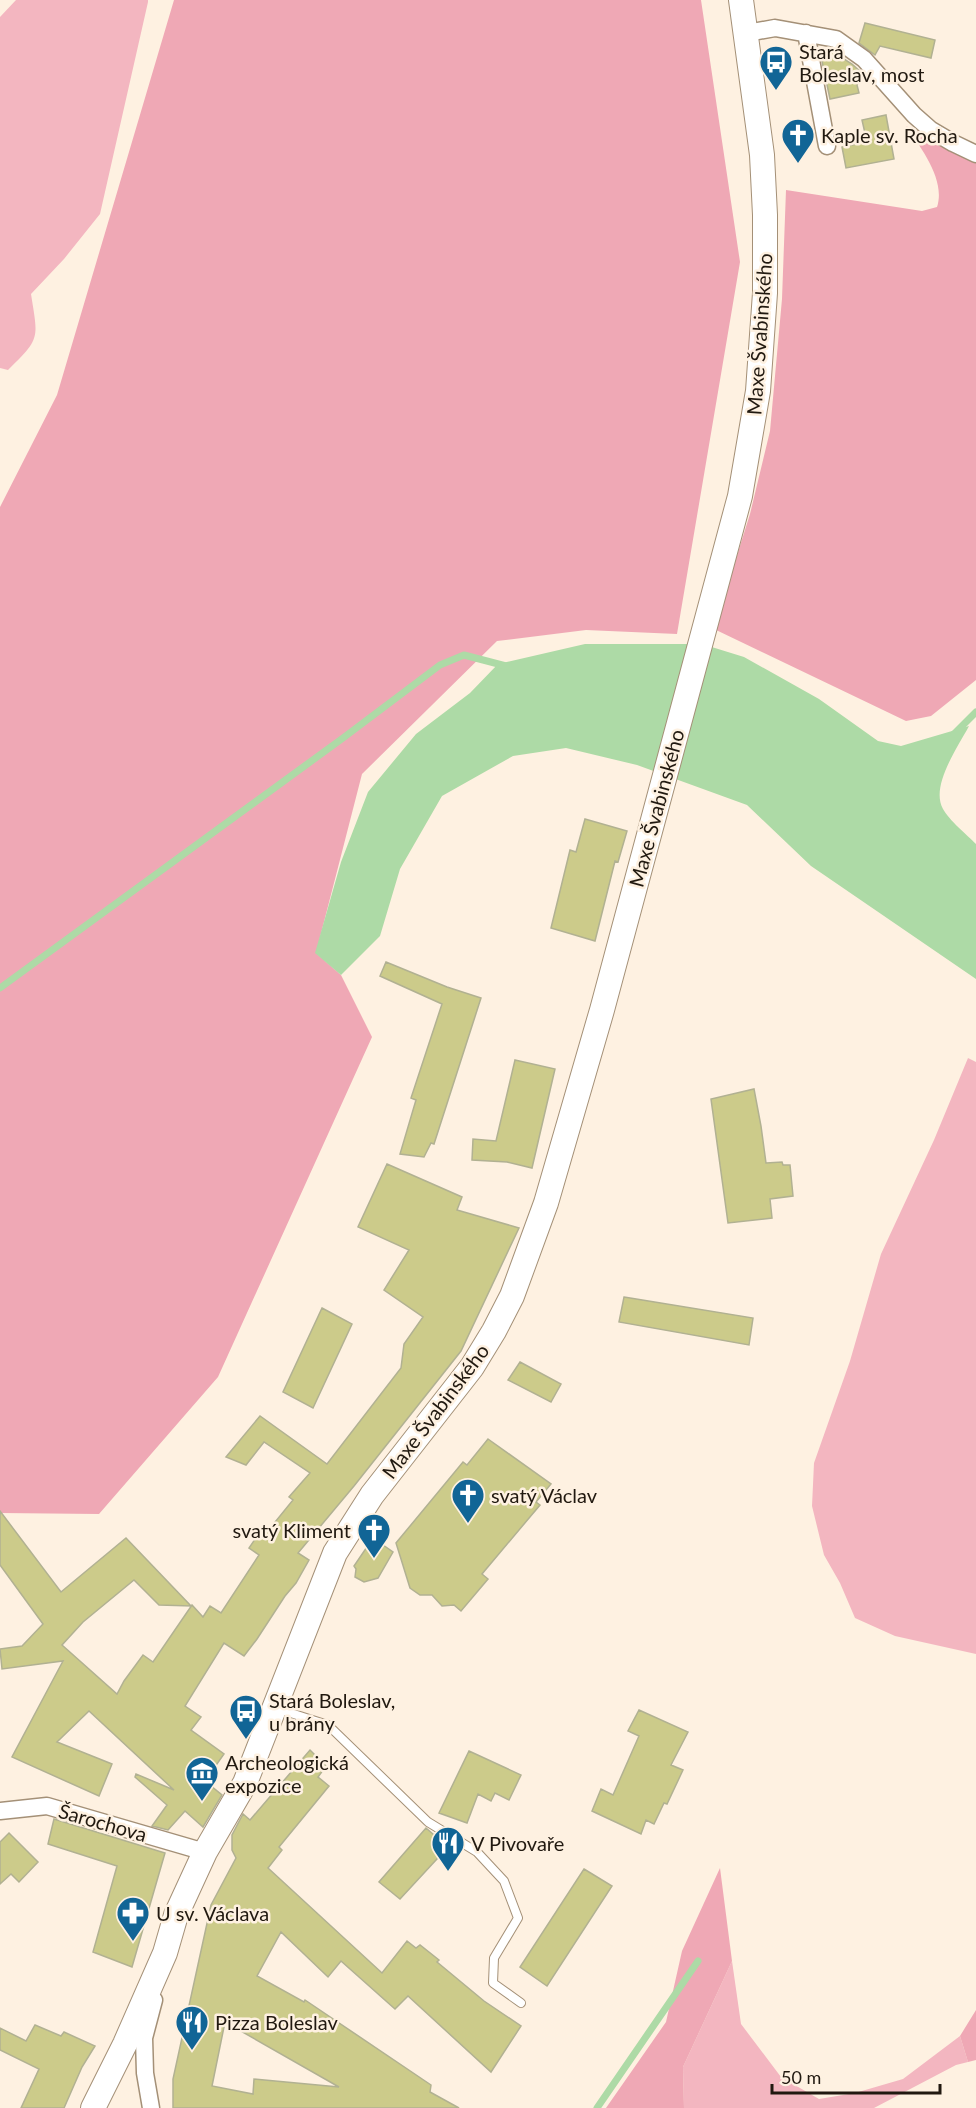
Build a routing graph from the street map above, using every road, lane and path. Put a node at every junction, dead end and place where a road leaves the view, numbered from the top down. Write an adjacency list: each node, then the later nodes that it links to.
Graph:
1 (741, 0): 2 (main road, Maxe Švabinského)
2 (747, 33): 3 (street); 6 (main road, Maxe Švabinského)
3 (806, 33): 4 (street); 5 (street)
4 (827, 146)
5 (976, 154)
6 (274, 1708): 8 (main road, Maxe Švabinského); 10 (lane)
7 (0, 1811): 8 (street, Šarochova)
8 (205, 1852): 9 (main road)
9 (165, 1953): 11 (main road); 12 (street)
10 (521, 2003)
11 (93, 2108)
12 (151, 2108)

